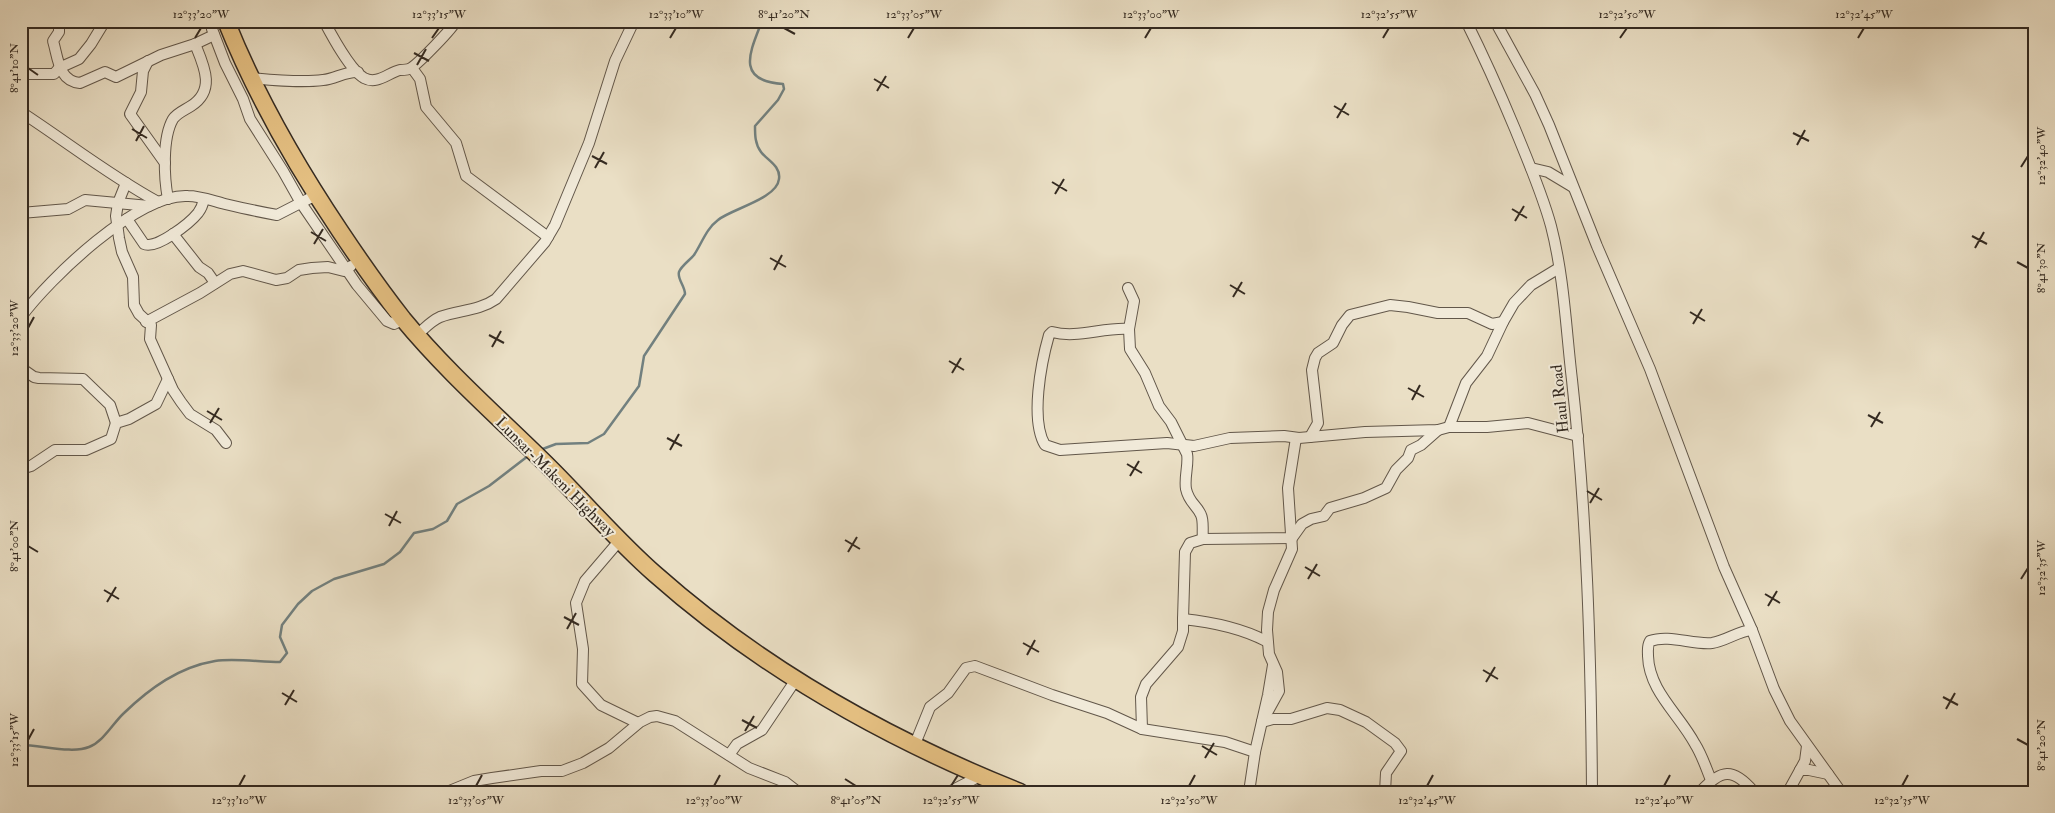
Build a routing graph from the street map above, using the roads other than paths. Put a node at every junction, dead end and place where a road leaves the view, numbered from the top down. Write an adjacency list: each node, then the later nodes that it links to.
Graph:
1 (59, 21): 11 (street)
2 (106, 21): 11 (street)
3 (324, 21): 13 (street)
4 (456, 21): 12 (street)
5 (634, 21): 30 (street)
6 (1466, 21): 18 (street, Haul Road)
7 (1495, 21): 20 (street)
8 (221, 26): 9 (street); 15 (main road, Lunsar-Makeni Highway); 25 (street)
9 (195, 44): 10 (street); 17 (street)
10 (148, 61): 11 (street); 17 (street)
11 (59, 68): 14 (street)
12 (412, 68): 13 (street); 30 (street)
13 (358, 72): 15 (street)
14 (21, 74)
15 (251, 78): 21 (main road, Lunsar-Makeni Highway)
16 (21, 112): 19 (street)
17 (166, 163): 23 (street)
18 (1531, 168): 20 (street); 32 (street, Haul Road)
19 (126, 183): 23 (street); 24 (street)
20 (1574, 188): 55 (street)
21 (316, 194): 25 (street); 31 (main road, Lunsar-Makeni Highway)
22 (204, 199): 23 (street); 25 (street); 29 (street)
23 (159, 202): 24 (street); 27 (street)
24 (118, 203): 26 (street); 28 (street)
25 (301, 203): 31 (street)
26 (21, 213)
27 (127, 219): 28 (street); 29 (street)
28 (118, 226): 35 (street); 36 (street)
29 (172, 234): 33 (street)
30 (548, 237): 39 (street)
31 (354, 265): 33 (street); 39 (main road, Lunsar-Makeni Highway)
32 (1559, 268): 37 (street); 45 (street, Haul Road)
33 (215, 284): 36 (street)
34 (1128, 288): 38 (street)
35 (21, 317)
36 (146, 322): 41 (street)
37 (1503, 322): 43 (street); 46 (street)
38 (1129, 329): 49 (street); 49 (street)
39 (418, 334): 53 (main road, Lunsar-Makeni Highway)
40 (21, 368): 42 (street)
41 (168, 379): 42 (street); 48 (street)
42 (116, 423): 50 (street)
43 (1449, 427): 44 (street); 45 (street)
44 (1438, 430): 46 (street); 51 (street)
45 (1578, 436): 75 (street, Haul Road)
46 (1310, 437): 47 (street)
47 (1296, 438): 49 (street); 51 (street)
48 (226, 443)
49 (1181, 445): 52 (street)
50 (21, 469)
51 (1292, 538): 52 (street); 56 (street)
52 (1203, 539): 54 (street)
53 (620, 540): 57 (main road, Lunsar-Makeni Highway); 59 (street)
54 (1183, 619): 56 (street); 60 (street)
55 (1752, 630): 62 (street); 68 (street)
56 (1266, 641): 58 (street)
57 (797, 678): 61 (main road, Lunsar-Makeni Highway); 64 (street)
58 (1262, 722): 63 (street); 74 (street)
59 (638, 723): 64 (street); 69 (street)
60 (1142, 729): 61 (street); 63 (street)
61 (915, 744): 67 (main road, Lunsar-Makeni Highway)
62 (1807, 746): 65 (street); 66 (street)
63 (1255, 752): 73 (street)
64 (729, 755): 70 (street)
65 (1800, 770): 66 (street); 78 (street)
66 (1828, 774): 79 (street)
67 (980, 776): 71 (street); 72 (main road, Lunsar-Makeni Highway)
68 (1711, 780): 76 (street); 77 (street)
69 (447, 792)
70 (798, 792)
71 (949, 792)
72 (1020, 792)
73 (1249, 792)
74 (1385, 792)
75 (1592, 792)
76 (1700, 792)
77 (1754, 792)
78 (1788, 792)
79 (1841, 792)

